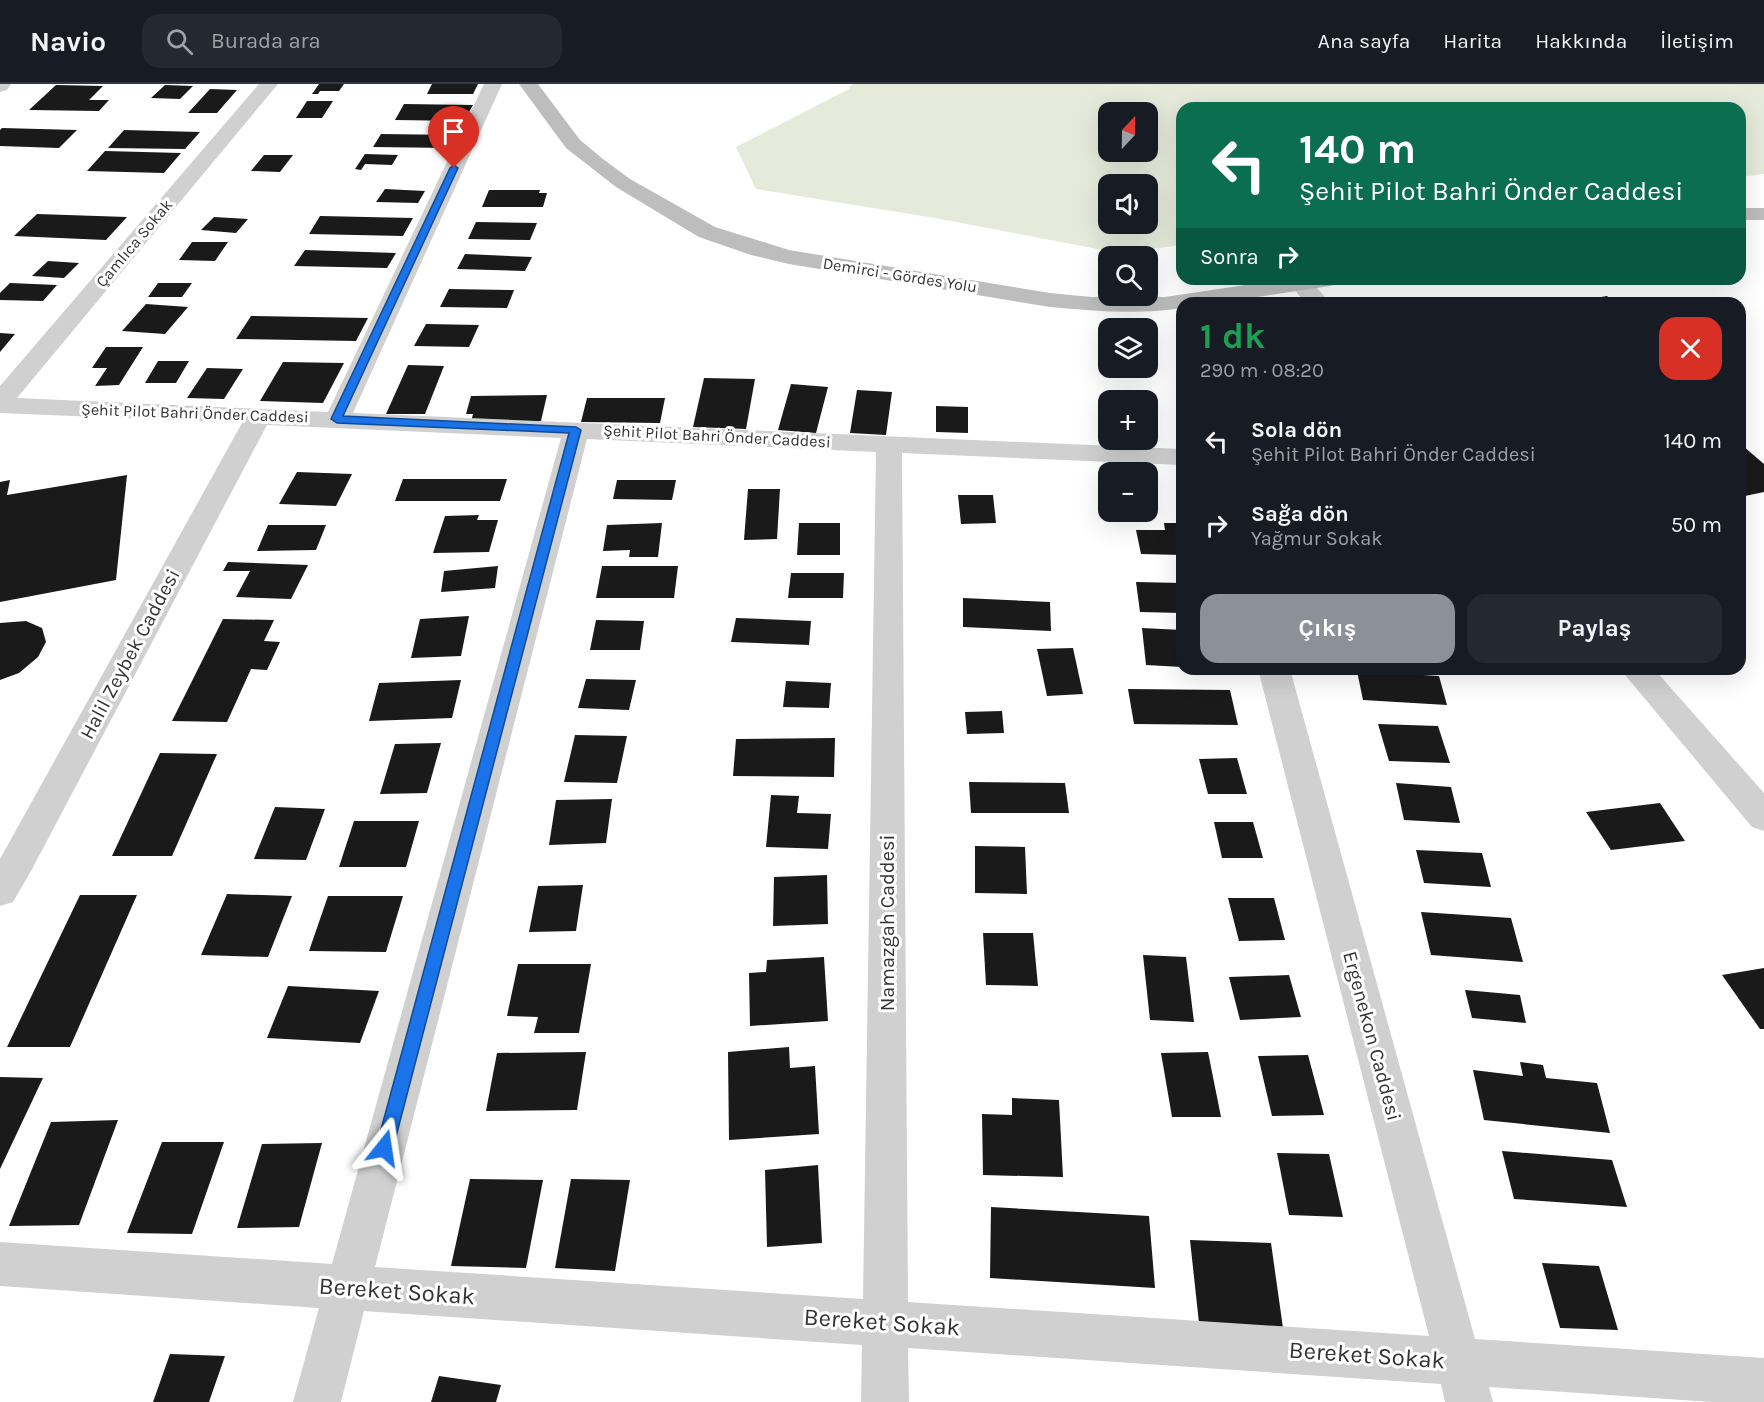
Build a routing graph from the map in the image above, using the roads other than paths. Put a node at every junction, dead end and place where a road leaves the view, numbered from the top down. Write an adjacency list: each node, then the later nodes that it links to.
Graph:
1 (269, 84): 17 (street, Çamlıca Sokak)
2 (493, 84): 19 (street)
3 (528, 84): 16 (main road, Demirci - Gördes Yolu)
4 (539, 84): 5 (main road)
5 (582, 122)
6 (648, 174): 12 (main road, Demirci - Gördes Yolu)
7 (1746, 214): 8 (main road)
8 (1764, 214)
9 (1176, 284): 13 (main road)
10 (1295, 285): 14 (main road, Demirci - Gördes Yolu)
11 (1302, 285): 15 (street)
12 (1098, 286)
13 (1158, 286)
14 (1228, 297)
15 (1313, 297)
16 (1176, 303)
17 (0, 404): 18 (street, Şehit Pilot Bahri Önder Caddesi)
18 (259, 416): 19 (street, Şehit Pilot Bahri Önder Caddesi); 26 (street, Halil Zeybek Caddesi)
19 (337, 419): 20 (street, Şehit Pilot Bahri Önder Caddesi)
20 (576, 430): 21 (street, Şehit Pilot Bahri Önder Caddesi); 28 (street)
21 (889, 444): 22 (street, Şehit Pilot Bahri Önder Caddesi); 29 (street, Namazgah Caddesi)
22 (1176, 457)
23 (1276, 675): 30 (street, Ergenekon Caddesi)
24 (1641, 675): 25 (street)
25 (1764, 817)
26 (0, 891)
27 (0, 1264): 28 (street, Bereket Sokak)
28 (347, 1287): 29 (street, Bereket Sokak); 32 (street)
29 (885, 1322): 30 (street, Bereket Sokak); 33 (street, Namazgah Caddesi)
30 (1464, 1382): 31 (street, Bereket Sokak)
31 (1764, 1382)
32 (317, 1402)
33 (885, 1402)

